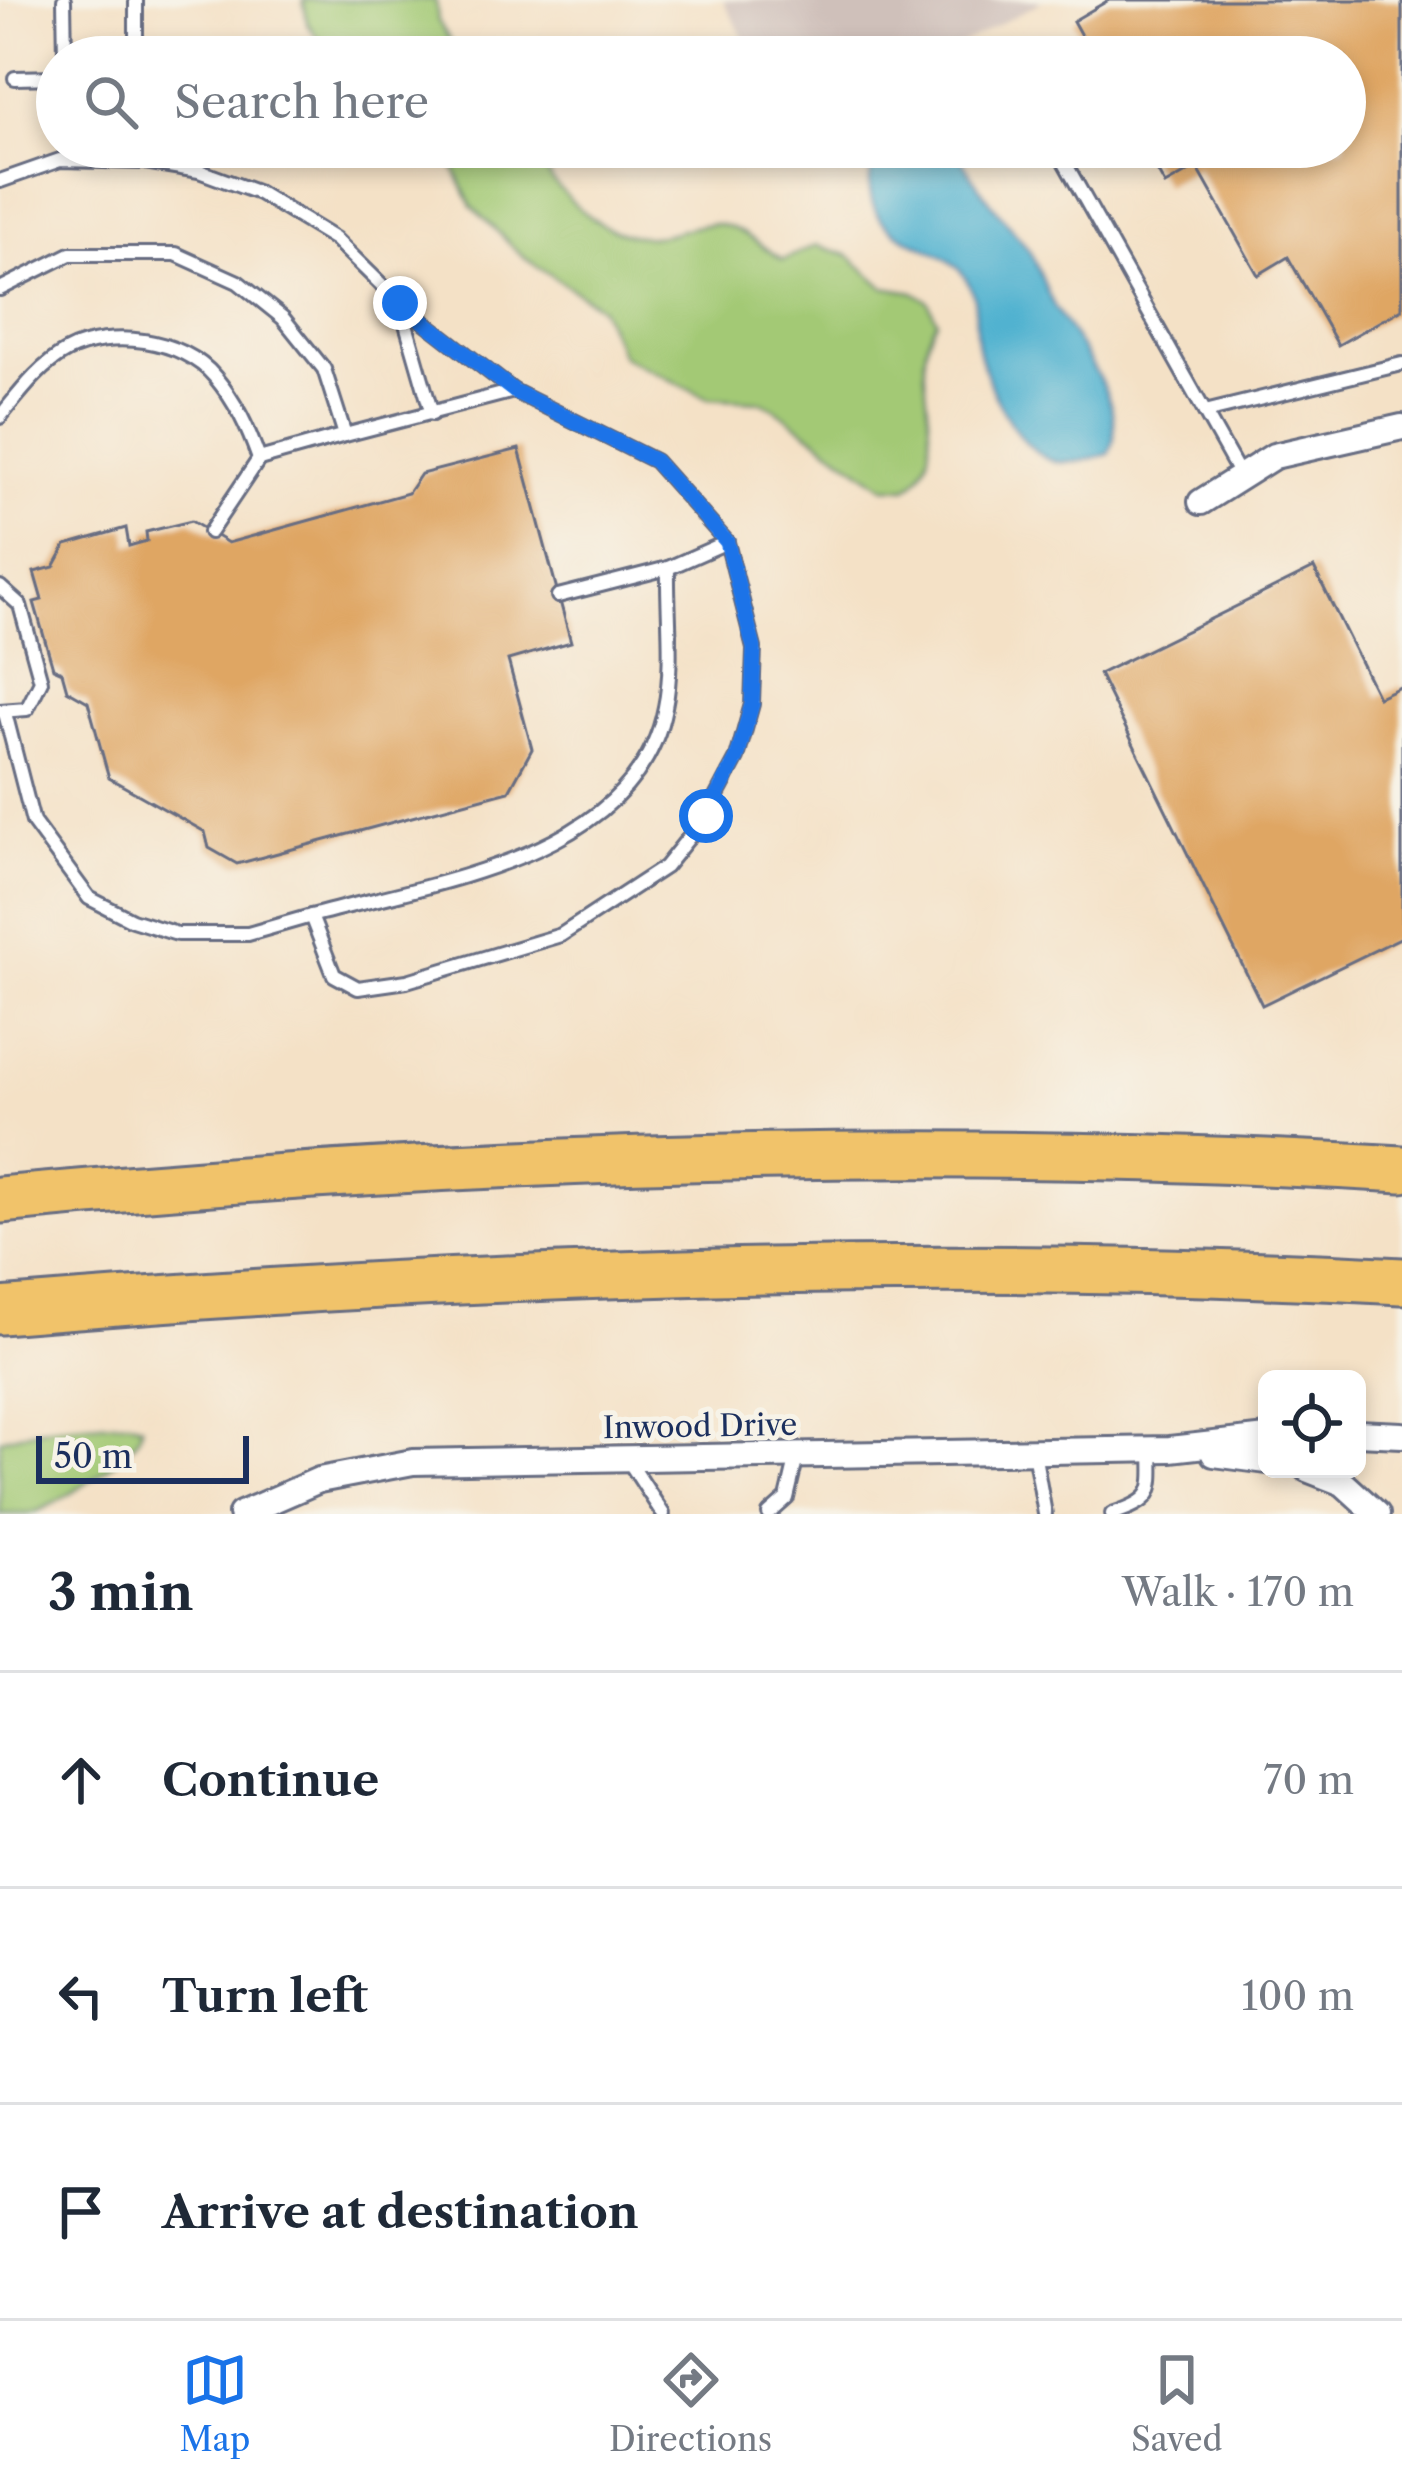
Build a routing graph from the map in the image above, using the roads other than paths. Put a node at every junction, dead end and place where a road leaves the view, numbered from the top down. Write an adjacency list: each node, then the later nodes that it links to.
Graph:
1 (64, 0): 3 (lane)
2 (136, 0): 4 (lane)
3 (65, 36)
4 (136, 36)
5 (15, 78): 6 (lane)
6 (36, 78)
7 (37, 168): 10 (lane)
8 (181, 168): 12 (lane)
9 (1068, 168): 15 (lane)
10 (0, 181)
11 (0, 289): 19 (lane)
12 (400, 303): 14 (lane); 16 (lane)
13 (1402, 364): 15 (lane)
14 (514, 391): 16 (lane); 24 (lane)
15 (1205, 412): 21 (lane)
16 (432, 414): 19 (lane)
17 (0, 417): 20 (lane)
18 (1402, 427): 21 (street)
19 (345, 435): 20 (lane)
20 (259, 459): 23 (lane)
21 (1239, 473): 22 (street)
22 (1201, 502)
23 (210, 532)
24 (727, 542): 25 (lane); 29 (lane)
25 (668, 568): 27 (lane); 29 (lane)
26 (0, 587): 28 (lane)
27 (558, 596)
28 (2, 712): 29 (lane)
29 (311, 916)
30 (1402, 1168): 31 (highway)
31 (0, 1200)
32 (1402, 1281): 33 (highway)
33 (0, 1311)
34 (1366, 1433): 35 (street)
35 (1402, 1435)
36 (1258, 1439): 37 (street, Inwood Drive)
37 (1161, 1449): 38 (street, Inwood Drive); 41 (street, Inwood Drive); 47 (lane)
38 (1034, 1451): 39 (street, Inwood Drive); 46 (lane)
39 (797, 1455): 40 (street, Inwood Drive); 45 (lane)
40 (626, 1457): 43 (street, Inwood Drive); 44 (lane)
41 (1258, 1460)
42 (1330, 1478): 48 (street)
43 (241, 1514)
44 (663, 1514)
45 (769, 1514)
46 (1045, 1514)
47 (1112, 1514)
48 (1377, 1514)

